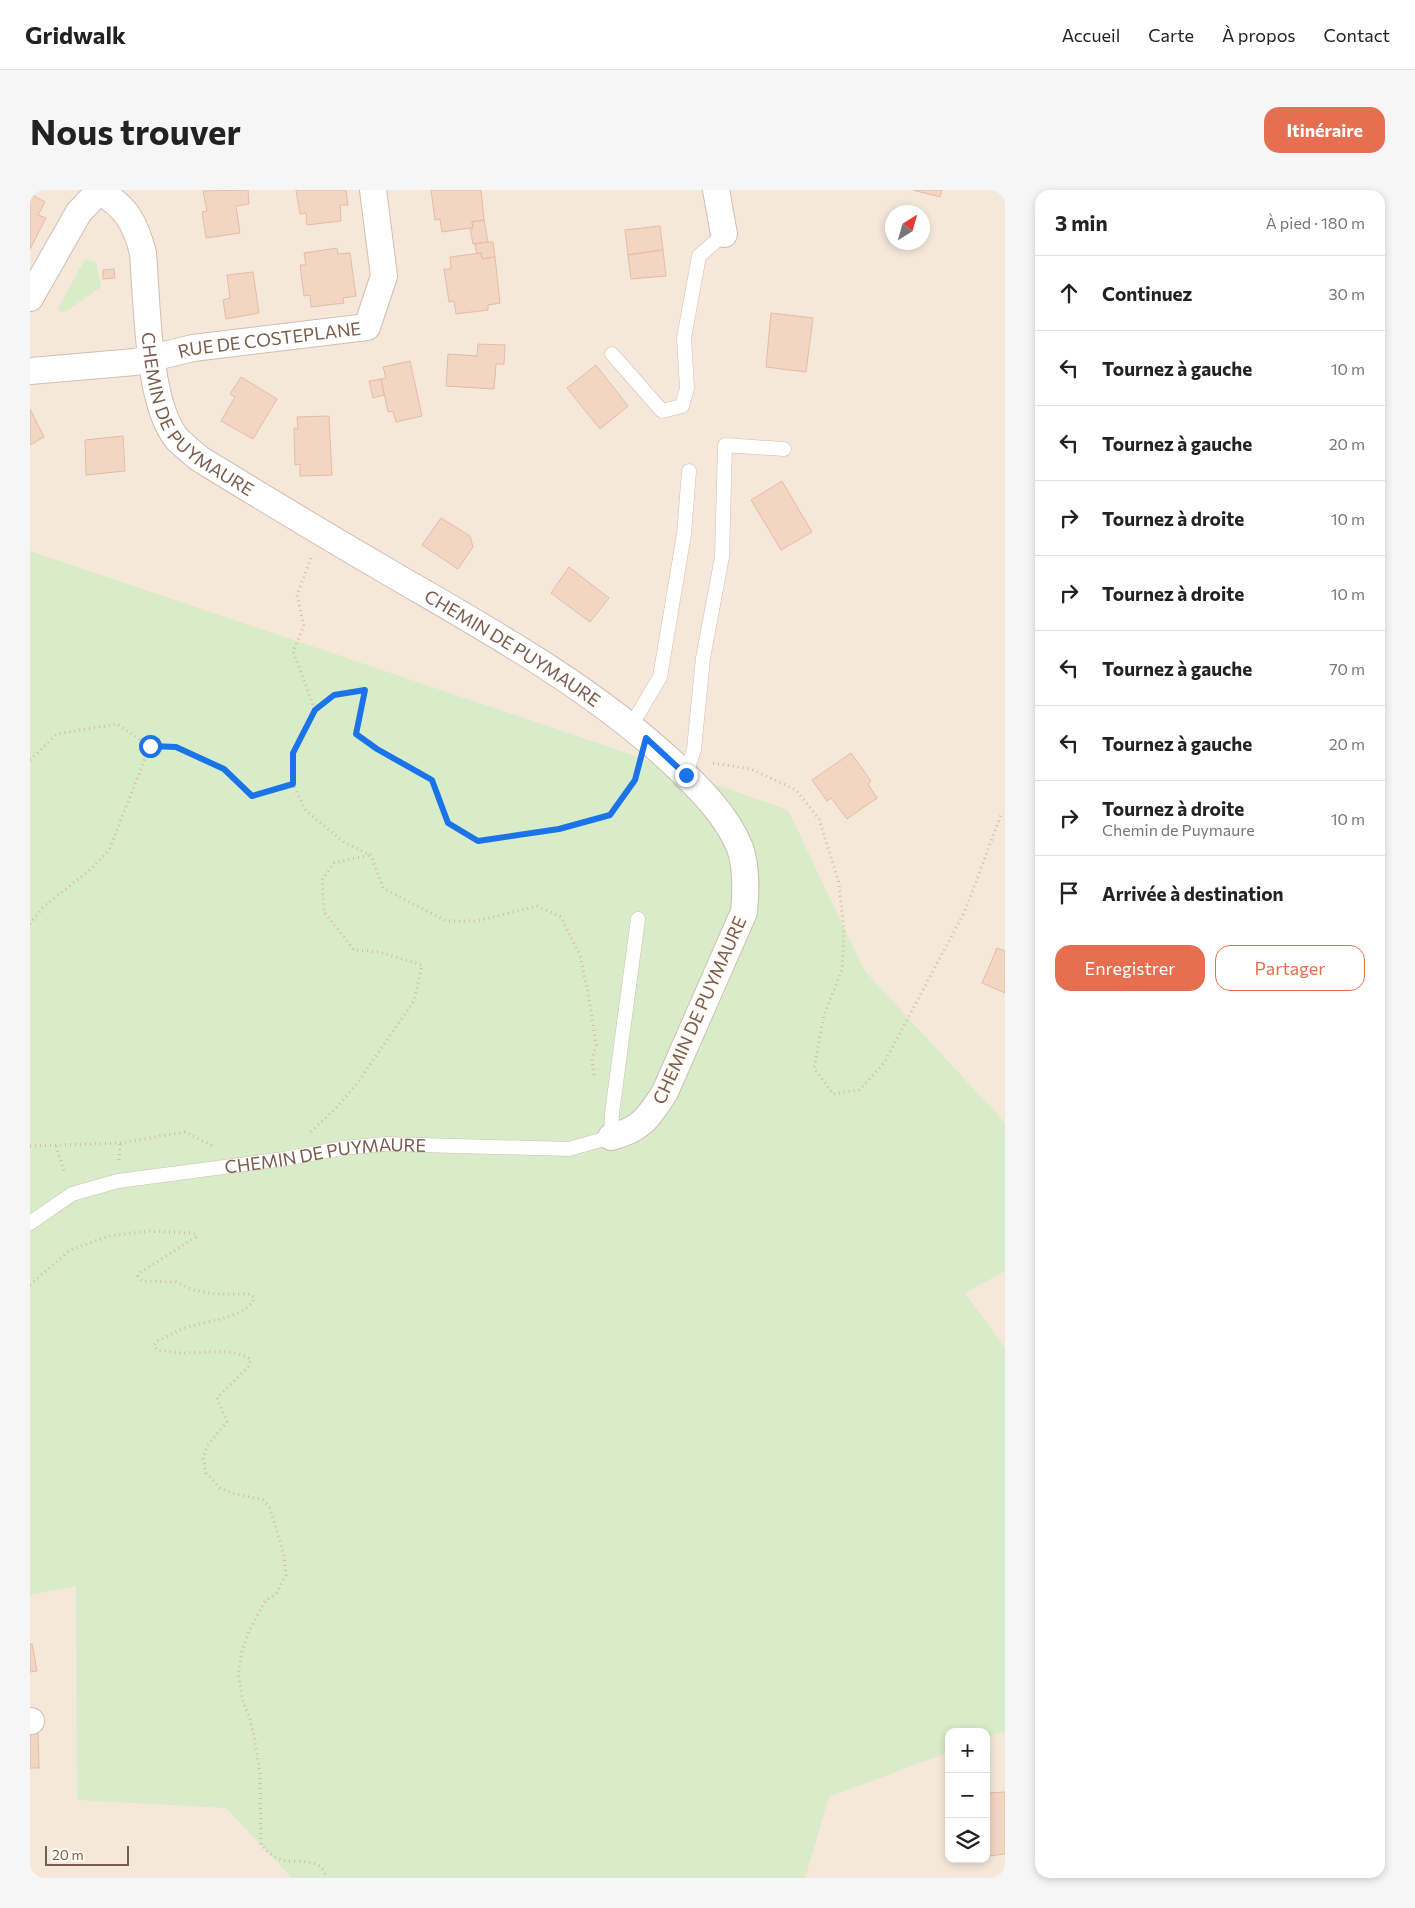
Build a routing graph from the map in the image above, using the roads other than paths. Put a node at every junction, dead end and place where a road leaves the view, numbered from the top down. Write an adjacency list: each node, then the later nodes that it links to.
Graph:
1 (99, 190): 5 (street); 7 (street, CHEMIN DE PUYMAURE)
2 (373, 190): 7 (street, RUE DE COSTEPLANE)
3 (716, 190): 4 (street)
4 (724, 234): 6 (lane)
5 (30, 298)
6 (612, 354)
7 (152, 358): 8 (street); 11 (street, CHEMIN DE PUYMAURE)
8 (30, 371)
9 (784, 449): 12 (lane)
10 (689, 470): 11 (lane)
11 (638, 732): 12 (street, CHEMIN DE PUYMAURE)
12 (686, 775): 14 (street, CHEMIN DE PUYMAURE)
13 (638, 919): 14 (lane)
14 (611, 1125): 15 (lane, CHEMIN DE PUYMAURE)
15 (30, 1223)

